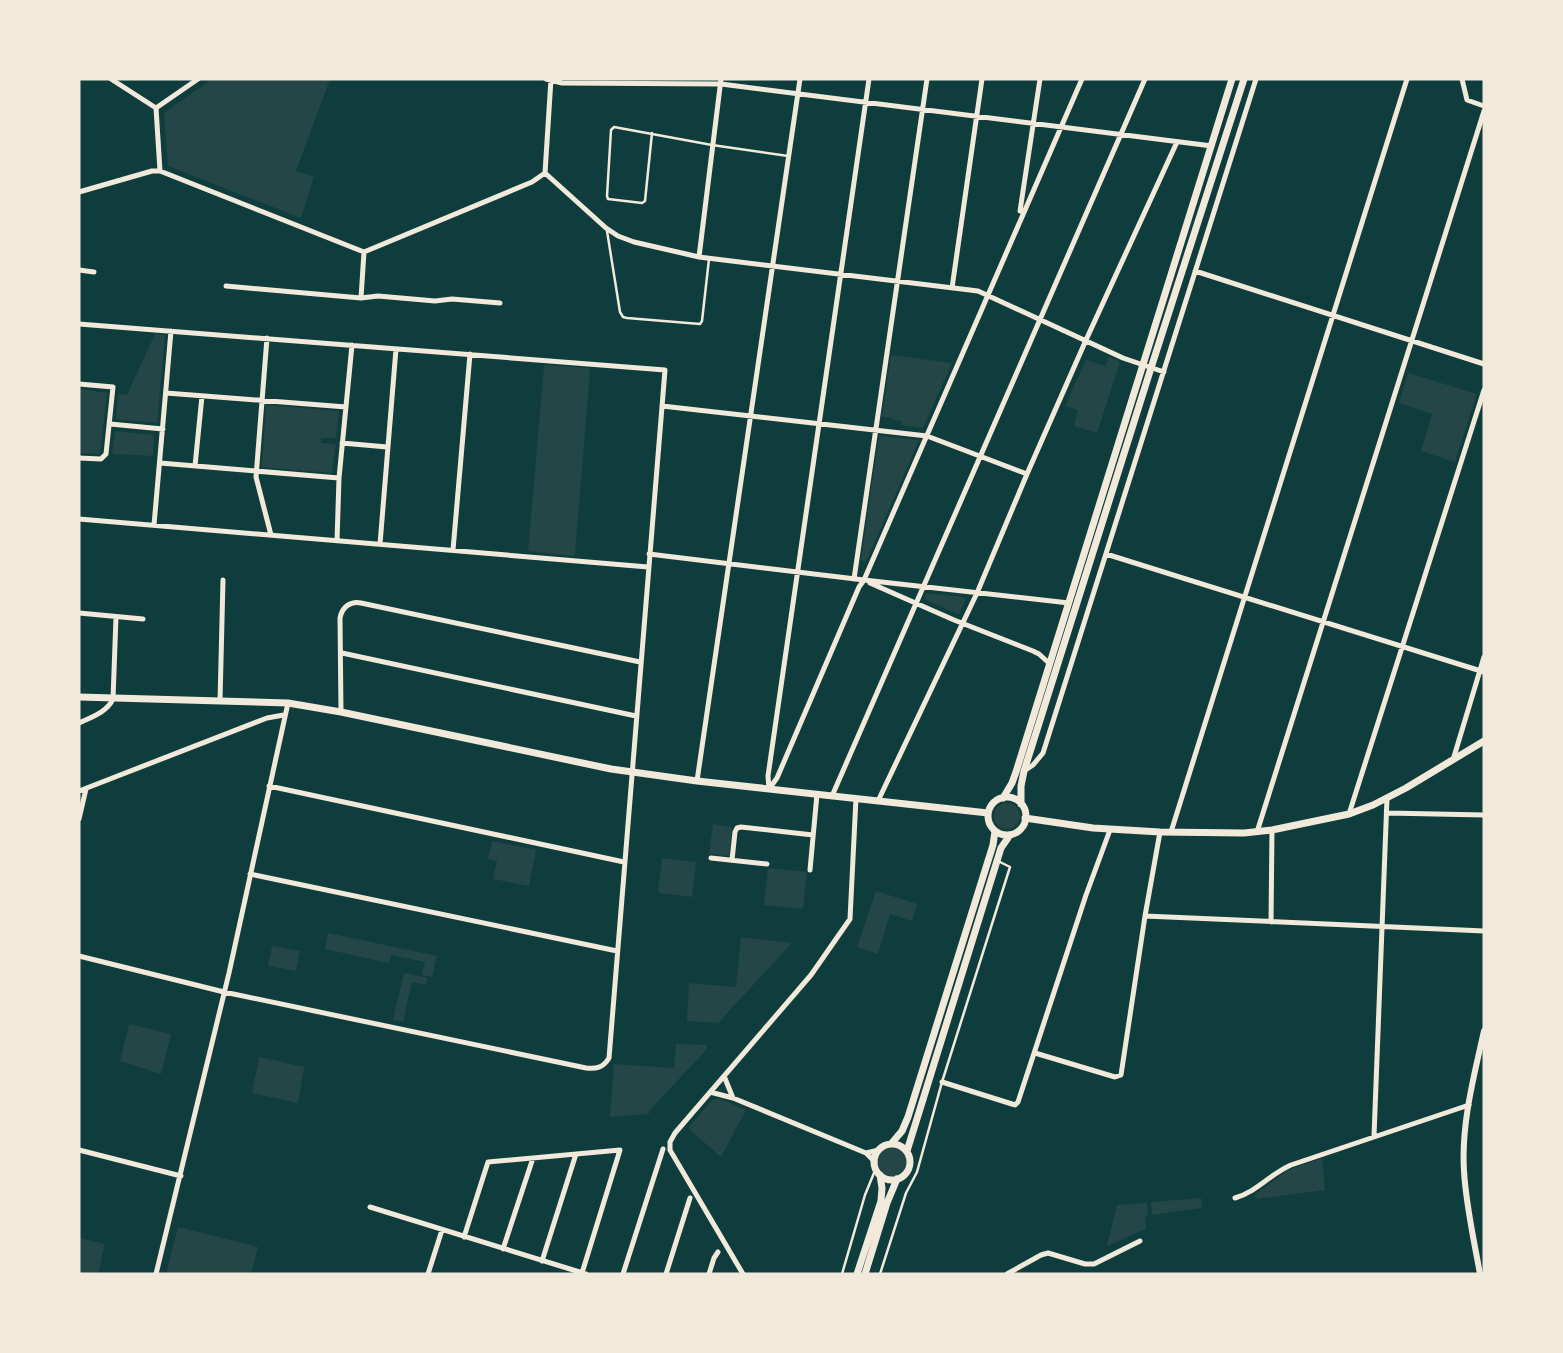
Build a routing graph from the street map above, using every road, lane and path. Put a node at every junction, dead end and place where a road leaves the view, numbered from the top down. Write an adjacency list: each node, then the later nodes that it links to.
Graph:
1 (111, 79): 19 (street)
2 (198, 79): 19 (street)
3 (549, 79): 16 (street); 32 (street)
4 (800, 79): 17 (street)
5 (869, 79): 18 (street)
6 (927, 79): 21 (street)
7 (982, 79): 22 (street)
8 (1040, 79): 23 (street)
9 (1082, 79): 24 (street)
10 (1145, 79): 26 (street)
11 (1233, 79): 29 (main road)
12 (1244, 79): 61 (main road)
13 (1256, 79): 41 (street)
14 (1407, 79): 50 (street)
15 (1462, 79): 20 (street)
16 (721, 82): 17 (street); 28 (street)
17 (798, 94): 18 (street); 30 (street)
18 (866, 103): 21 (street); 43 (street)
19 (156, 108): 31 (street)
20 (1484, 108): 56 (street)
21 (922, 110): 22 (street); 44 (street)
22 (977, 117): 23 (street); 46 (street)
23 (1034, 124): 24 (street); 34 (street)
24 (1060, 127): 26 (street); 34 (street)
25 (652, 133): 25 (lane); 28 (lane)
26 (1120, 134): 27 (street); 51 (street)
27 (1177, 142): 29 (street); 55 (street)
28 (712, 145): 30 (lane); 37 (street)
29 (1212, 146): 61 (main road)
30 (789, 156): 39 (street)
31 (160, 171): 33 (street); 36 (street)
32 (545, 173): 35 (street); 36 (street)
33 (79, 192)
34 (1019, 221): 47 (street)
35 (606, 228): 37 (street); 38 (lane)
36 (364, 251): 48 (street)
37 (698, 257): 38 (street)
38 (709, 258): 39 (street)
39 (773, 265): 43 (street); 72 (street)
40 (79, 270): 42 (street)
41 (1195, 271): 50 (street); 62 (street)
42 (94, 272)
43 (841, 274): 44 (street); 74 (street)
44 (898, 281): 46 (street); 76 (street)
45 (226, 286): 48 (street)
46 (952, 288): 47 (street)
47 (989, 295): 51 (street); 77 (street)
48 (361, 298): 49 (street)
49 (500, 303)
50 (1332, 315): 56 (street); 103 (street)
51 (1040, 319): 55 (street); 80 (street)
52 (79, 324): 53 (street)
53 (171, 331): 54 (street); 67 (street)
54 (267, 338): 57 (street); 69 (street)
55 (1086, 340): 61 (street); 85 (street)
56 (1412, 341): 60 (street); 109 (street)
57 (352, 345): 58 (street); 71 (street)
58 (396, 349): 59 (street); 79 (street)
59 (470, 354): 70 (street); 92 (street)
60 (1484, 364)
61 (1147, 366): 62 (street); 105 (main road); 127 (main road)
62 (1164, 372): 94 (street)
63 (79, 384): 64 (street)
64 (113, 387): 65 (street); 73 (street)
65 (123, 388)
66 (1484, 390): 111 (street)
67 (166, 393): 68 (street); 75 (street)
68 (202, 396): 69 (street); 83 (street)
69 (262, 400): 71 (street); 84 (street)
70 (662, 406): 72 (street); 93 (street)
71 (346, 407): 78 (street)
72 (752, 416): 74 (street); 95 (street)
73 (110, 424): 75 (street); 81 (street)
74 (819, 424): 76 (street); 97 (street)
75 (163, 429): 82 (street)
76 (877, 430): 77 (street); 98 (street)
77 (928, 436): 80 (street); 100 (street)
78 (342, 443): 79 (street); 86 (street)
79 (387, 447): 91 (street)
80 (979, 456): 85 (street); 101 (street)
81 (79, 458)
82 (160, 463): 83 (street); 88 (street)
83 (195, 466): 84 (street)
84 (257, 471): 86 (street); 89 (street)
85 (1027, 474): 102 (street)
86 (339, 478): 90 (street)
87 (79, 519): 88 (street)
88 (154, 525): 89 (street)
89 (271, 535): 90 (street)
90 (337, 541): 91 (street)
91 (380, 544): 92 (street)
92 (453, 550): 96 (street)
93 (649, 554): 95 (street); 96 (street)
94 (1106, 554): 103 (street); 127 (street)
95 (728, 564): 97 (street); 129 (street)
96 (648, 567): 114 (street)
97 (798, 572): 98 (street); 132 (street)
98 (854, 579): 100 (street)
99 (223, 580): 119 (street)
100 (864, 580): 101 (street); 104 (street); 132 (street)
101 (922, 587): 102 (street); 104 (street)
102 (977, 593): 105 (street); 110 (street)
103 (1244, 597): 109 (street); 151 (street)
104 (915, 603): 110 (street); 135 (street)
105 (1069, 603): 115 (main road)
106 (79, 613): 107 (street)
107 (116, 617): 108 (street); 118 (street)
108 (144, 619)
109 (1323, 622): 111 (street); 152 (street)
110 (963, 624): 115 (street); 139 (street)
111 (1403, 646): 116 (street); 143 (street)
112 (342, 653): 114 (street); 121 (street); 123 (street)
113 (1484, 657): 116 (street)
114 (640, 662): 123 (street)
115 (1049, 664): 137 (main road)
116 (1482, 671): 126 (street)
117 (79, 697): 118 (main road)
118 (113, 699): 119 (main road); 124 (street)
119 (220, 701): 120 (main road)
120 (288, 703): 121 (main road); 122 (street)
121 (341, 712): 128 (main road)
122 (284, 715): 130 (street); 131 (street)
123 (636, 716): 128 (street)
124 (79, 723)
125 (1484, 741): 126 (main road)
126 (1453, 760): 138 (main road)
127 (1024, 771): 140 (main road)
128 (631, 772): 129 (main road); 158 (street)
129 (698, 781): 132 (main road)
130 (269, 786): 158 (street); 161 (street)
131 (86, 789): 133 (street); 146 (street)
132 (769, 789): 134 (main road)
133 (79, 791)
134 (817, 794): 135 (main road); 153 (street)
135 (832, 796): 136 (main road)
136 (856, 798): 139 (main road); 171 (street)
137 (1003, 798): 140 (main road); 141 (main road)
138 (1387, 798): 142 (street); 143 (main road)
139 (878, 801): 141 (main road)
140 (1021, 804): 145 (main road)
141 (988, 813): 149 (main road)
142 (1387, 813): 144 (street); 164 (street)
143 (1349, 814): 148 (main road)
144 (1484, 815)
145 (1025, 818): 147 (main road); 154 (main road)
146 (79, 819)
147 (1110, 830): 150 (main road); 170 (street)
148 (1272, 830): 152 (main road); 163 (street)
149 (995, 831): 154 (main road); 177 (main road)
150 (1160, 832): 151 (main road); 162 (street)
151 (1171, 832): 152 (main road)
152 (1257, 832)
153 (813, 835): 156 (street); 160 (street)
154 (1010, 835): 157 (main road)
155 (711, 858): 156 (street)
156 (732, 860): 159 (street)
157 (997, 860): 172 (lane); 181 (main road)
158 (624, 862): 166 (street)
159 (767, 864)
160 (810, 870)
161 (250, 874): 166 (street); 168 (street)
162 (1145, 916): 163 (street); 170 (street)
163 (1271, 922): 164 (street)
164 (1382, 927): 165 (street); 176 (street)
165 (1484, 931)
166 (617, 951): 168 (street)
167 (79, 956): 168 (street)
168 (224, 992): 188 (street)
169 (1484, 1031): 175 (street)
170 (1035, 1053): 172 (street)
171 (724, 1076): 173 (street); 174 (street)
172 (942, 1082): 209 (lane)
173 (710, 1092): 174 (street); 205 (street)
174 (733, 1098): 182 (street)
175 (1469, 1105): 176 (street); 211 (street)
176 (1374, 1136): 187 (street)
177 (891, 1144): 180 (main road); 181 (main road)
178 (663, 1149): 202 (street)
179 (79, 1150): 188 (street)
180 (879, 1150): 182 (street); 186 (main road)
181 (907, 1151): 189 (main road)
182 (866, 1153): 186 (street)
183 (576, 1154): 184 (street); 198 (street); 201 (street)
184 (533, 1158): 194 (street); 196 (street)
185 (1270, 1167): 187 (street)
186 (877, 1168): 189 (main road); 206 (lane); 207 (main road)
187 (1275, 1173): 191 (street)
188 (181, 1175): 199 (street)
189 (897, 1179): 208 (main road)
190 (690, 1198): 203 (street)
191 (1235, 1198)
192 (370, 1207): 193 (street)
193 (442, 1230): 194 (street); 200 (street)
194 (464, 1237): 196 (street)
195 (1140, 1241): 210 (street)
196 (503, 1249): 198 (street)
197 (719, 1252): 204 (street)
198 (542, 1261): 201 (street)
199 (156, 1274)
200 (428, 1274)
201 (584, 1274)
202 (623, 1274)
203 (666, 1274)
204 (709, 1274)
205 (743, 1274)
206 (842, 1274)
207 (857, 1274)
208 (865, 1274)
209 (880, 1274)
210 (1007, 1274)
211 (1480, 1274)

